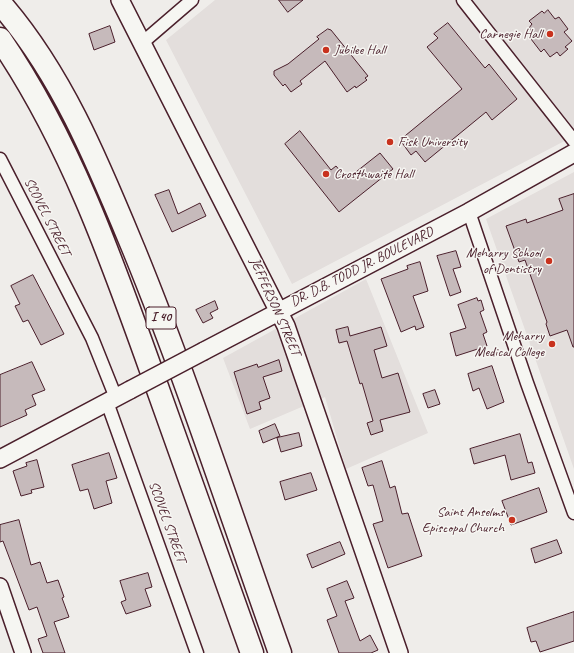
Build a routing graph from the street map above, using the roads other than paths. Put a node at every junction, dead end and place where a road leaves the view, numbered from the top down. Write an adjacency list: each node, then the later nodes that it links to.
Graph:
1 (120, 0): 6 (main road, JEFFERSON STREET)
2 (192, 0): 6 (street)
3 (463, 0): 9 (street)
4 (0, 3): 21 (highway, I 40)
5 (0, 39): 8 (highway)
6 (142, 43): 13 (main road, JEFFERSON STREET)
7 (0, 52): 8 (highway, I 40)
8 (26, 77): 20 (highway, I 40)
9 (574, 141)
10 (574, 153): 12 (main road, DR. D.B. TODD JR. BOULEVARD)
11 (0, 159): 14 (street, SCOVEL STREET)
12 (469, 212): 13 (main road, DR. D.B. TODD JR. BOULEVARD); 16 (street)
13 (280, 310): 14 (main road, DR. D.B. TODD JR. BOULEVARD, bridge); 22 (main road, JEFFERSON STREET)
14 (118, 397): 15 (main road, DR. D.B. TODD JR. BOULEVARD); 19 (street, SCOVEL STREET)
15 (0, 459)
16 (574, 513)
17 (0, 586): 18 (street)
18 (23, 653)
19 (197, 653)
20 (252, 653)
21 (280, 653)
22 (399, 653)

